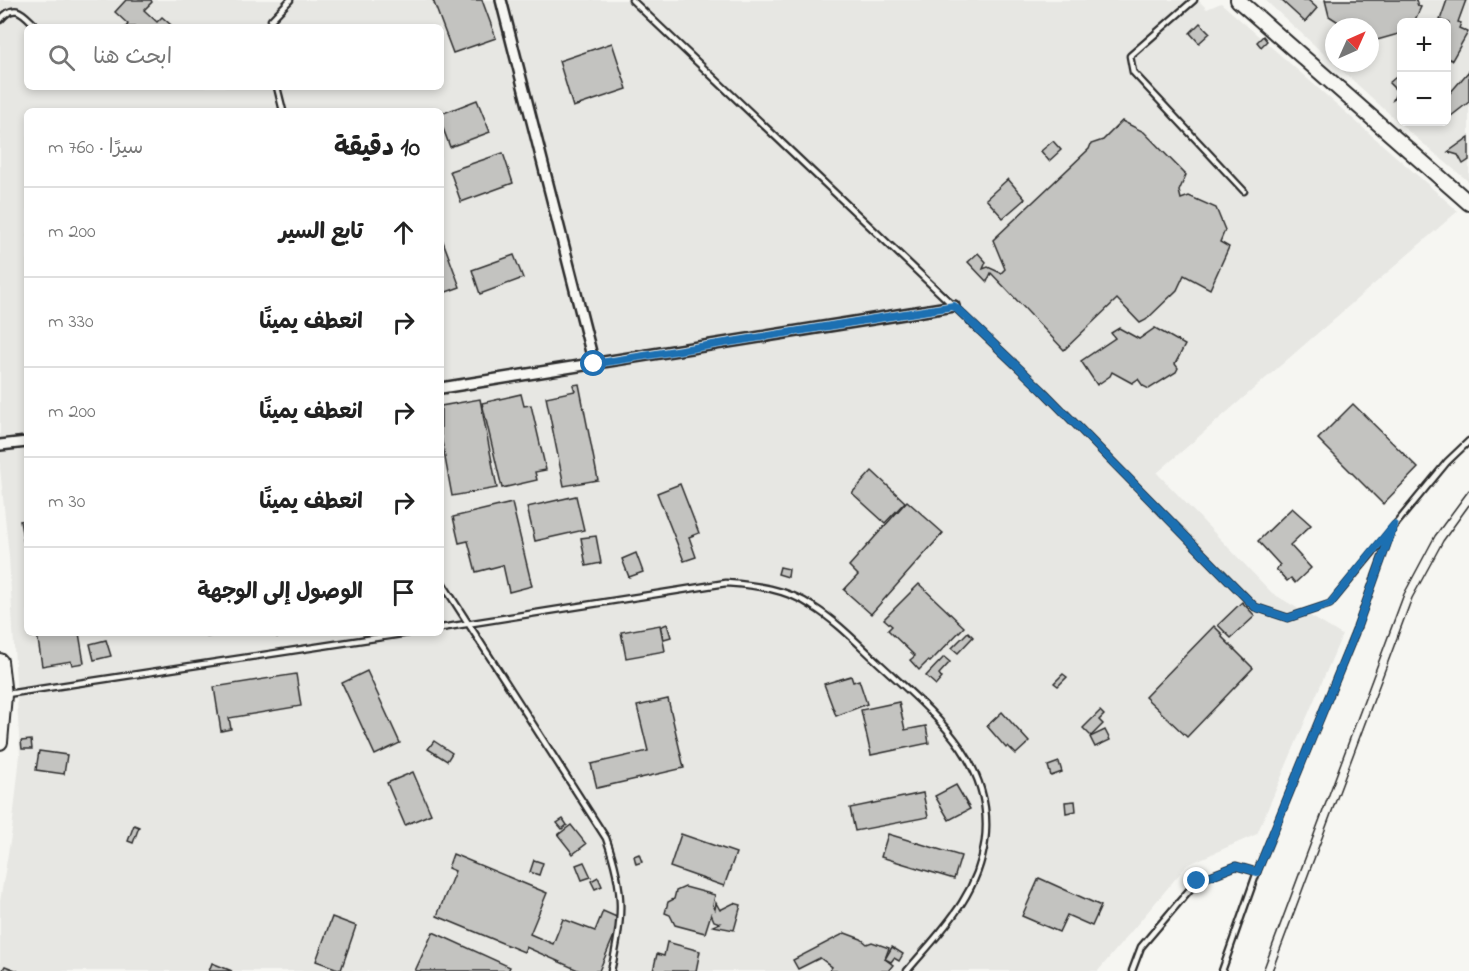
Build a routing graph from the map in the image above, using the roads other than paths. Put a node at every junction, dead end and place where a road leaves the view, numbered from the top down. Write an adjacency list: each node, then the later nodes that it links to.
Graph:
1 (290, 0): 8 (lane)
2 (501, 0): 14 (street)
3 (632, 0): 13 (lane)
4 (1194, 0): 11 (lane)
5 (1238, 0): 12 (main road)
6 (0, 20): 7 (lane)
7 (34, 24)
8 (272, 24)
9 (278, 90): 10 (lane)
10 (282, 108)
11 (1244, 191)
12 (1469, 203)
13 (954, 306): 14 (street); 19 (lane)
14 (594, 364): 15 (street)
15 (444, 388)
16 (1469, 441): 19 (lane)
17 (24, 442): 18 (street)
18 (0, 445)
19 (1394, 525): 27 (lane)
20 (444, 586): 21 (lane)
21 (468, 624): 22 (lane); 28 (lane); 29 (lane)
22 (444, 628)
23 (388, 636): 25 (lane)
24 (0, 661): 25 (main road)
25 (2, 695): 26 (main road)
26 (0, 742)
27 (1257, 872): 30 (lane); 31 (lane)
28 (611, 971)
29 (907, 971)
30 (1132, 971)
31 (1222, 971)

